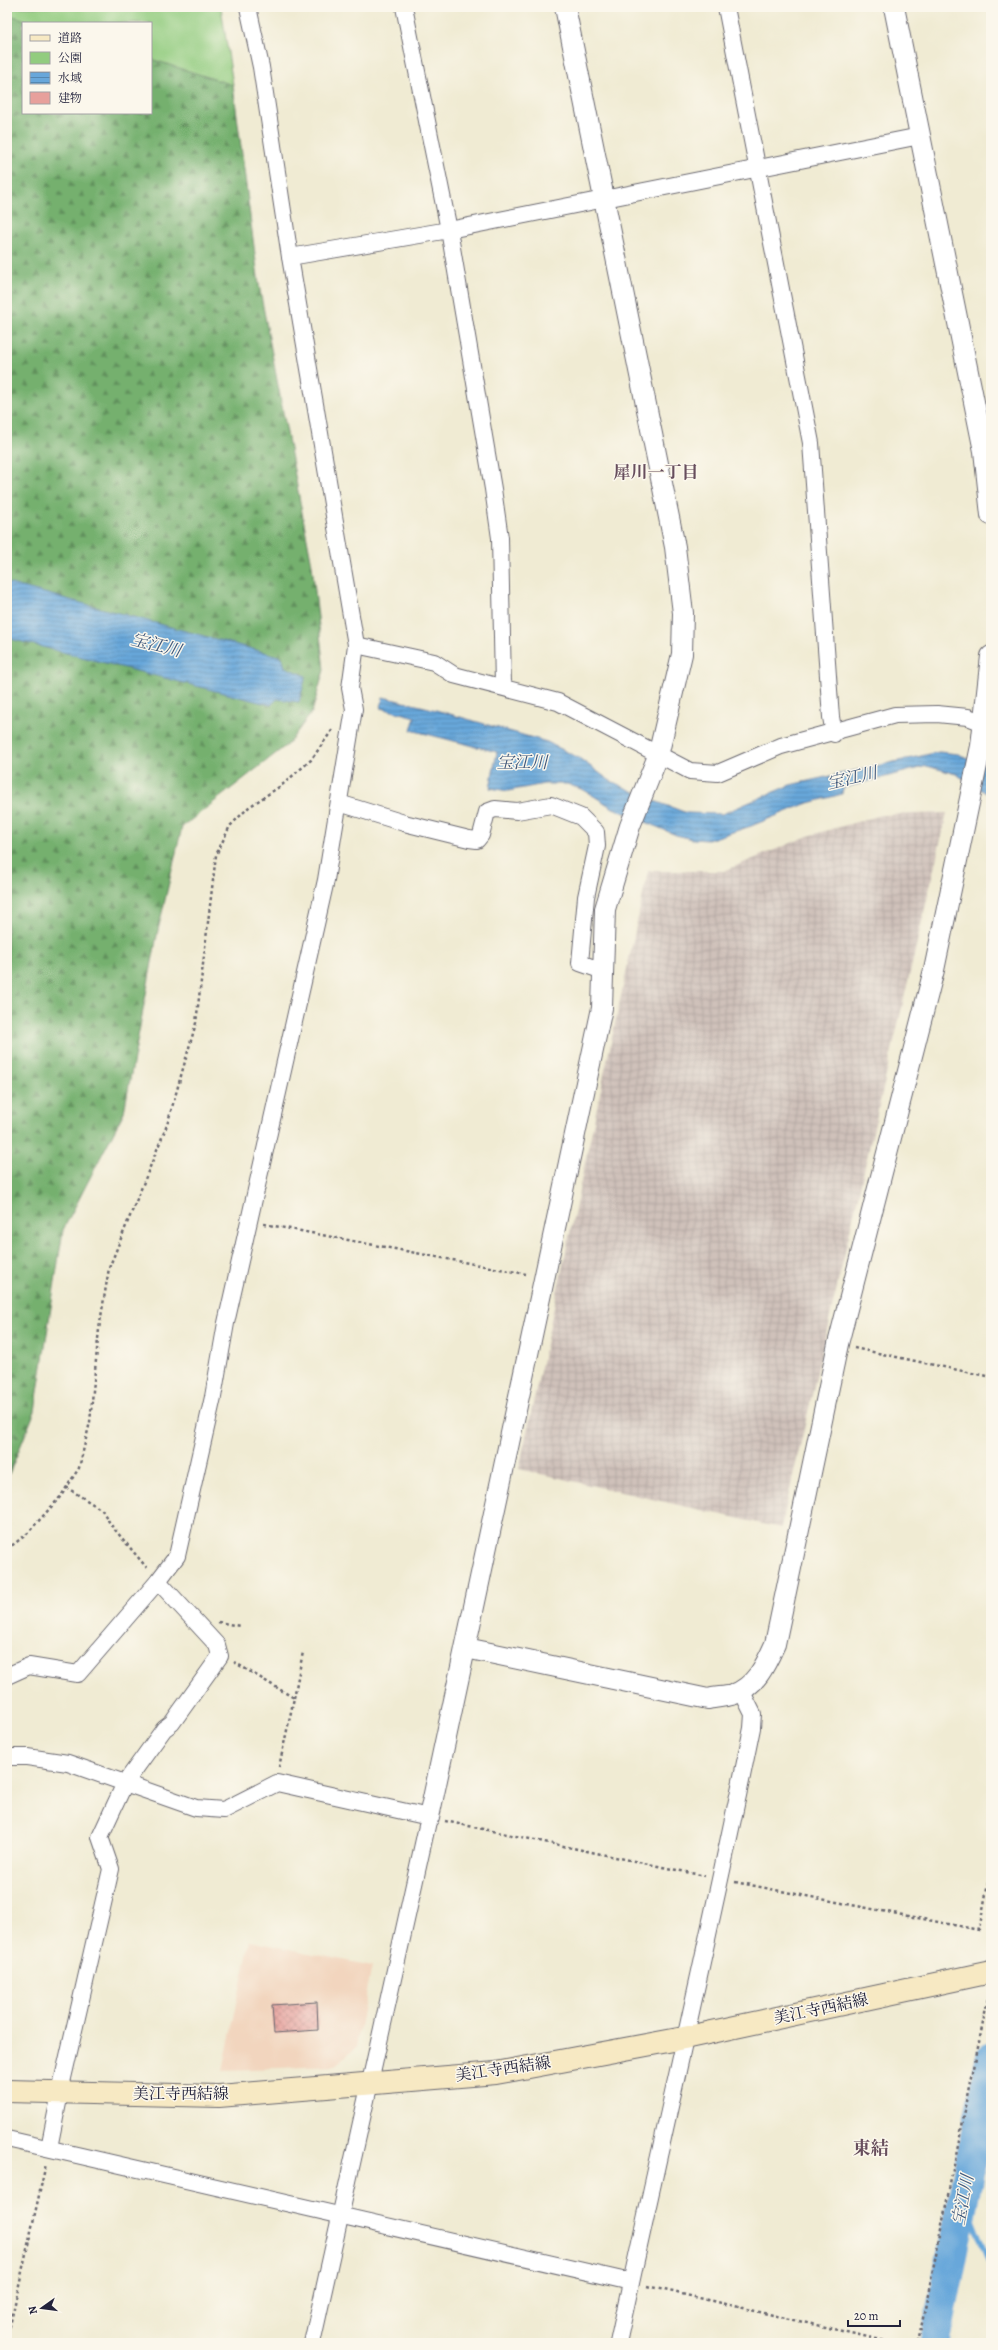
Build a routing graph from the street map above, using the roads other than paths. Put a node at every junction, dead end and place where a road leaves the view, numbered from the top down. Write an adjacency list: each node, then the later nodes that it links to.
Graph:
1 (248, 7): 10 (street)
2 (404, 7): 9 (street)
3 (565, 7): 8 (street)
4 (726, 7): 7 (street)
5 (894, 7): 6 (street)
6 (920, 136): 7 (street); 11 (street)
7 (757, 169): 8 (street); 17 (street)
8 (603, 200): 9 (street); 18 (street)
9 (449, 230): 10 (street); 15 (street)
10 (290, 257): 13 (street)
11 (987, 450): 12 (street)
12 (991, 515)
13 (356, 645): 15 (street); 19 (street)
14 (991, 656): 16 (street)
15 (503, 686): 18 (street)
16 (987, 725): 17 (street); 24 (street)
17 (834, 734): 18 (street)
18 (655, 762): 20 (street)
19 (338, 803): 20 (street); 21 (street)
20 (603, 971): 22 (street)
21 (158, 1581): 23 (street); 26 (street)
22 (466, 1648): 24 (street); 27 (street)
23 (7, 1676)
24 (741, 1690): 29 (street)
25 (7, 1757): 26 (street)
26 (125, 1783): 27 (street); 32 (street)
27 (429, 1817): 30 (street)
28 (990, 1981): 29 (main road, 美江寺西結線)
29 (684, 2038): 30 (main road, 美江寺西結線); 36 (street)
30 (368, 2084): 32 (main road, 美江寺西結線); 35 (street)
31 (7, 2091): 32 (main road, 美江寺西結線)
32 (60, 2093): 34 (street)
33 (7, 2139): 34 (street)
34 (49, 2148): 35 (street)
35 (339, 2214): 36 (street); 37 (street)
36 (631, 2282): 38 (street)
37 (312, 2343)
38 (618, 2343)

